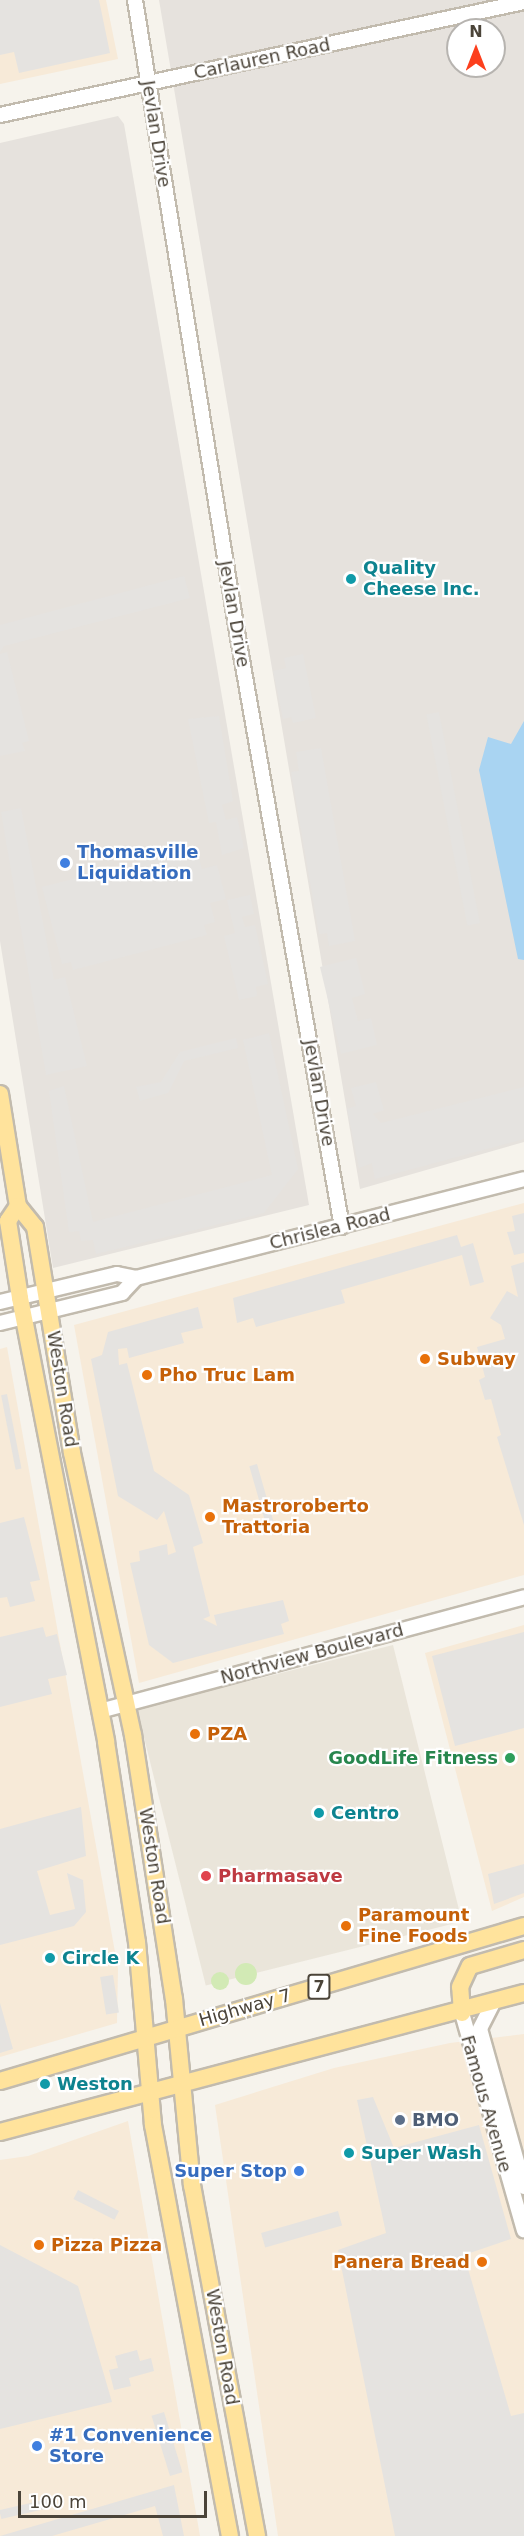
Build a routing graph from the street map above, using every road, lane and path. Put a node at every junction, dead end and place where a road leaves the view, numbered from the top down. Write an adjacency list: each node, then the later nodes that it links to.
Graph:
1 (135, 0): 3 (street, Jevlan Drive)
2 (524, 2): 3 (street, Carlauren Road)
3 (149, 84): 4 (street, Carlauren Road); 8 (street, Jevlan Drive)
4 (0, 115)
5 (0, 1094): 7 (main road, Weston Road)
6 (524, 1179): 8 (street, Chrislea Road)
7 (18, 1206): 10 (main road, Weston Road); 11 (main road, Weston Road)
8 (342, 1227): 9 (street, Chrislea Road)
9 (136, 1278): 10 (street, Chrislea Road); 13 (street, Chrislea Road)
10 (47, 1291): 11 (street, Chrislea Road); 13 (main road, Weston Road)
11 (20, 1299): 12 (street, Chrislea Road); 14 (main road, Weston Road)
12 (0, 1302)
13 (50, 1310): 14 (street, Chrislea Road); 17 (main road, Weston Road)
14 (24, 1317): 15 (street, Chrislea Road); 18 (main road, Weston Road)
15 (0, 1323)
16 (524, 1597): 17 (street, Northview Boulevard)
17 (126, 1704): 18 (street, Northview Boulevard); 24 (main road, Weston Road)
18 (100, 1712): 25 (main road, Weston Road)
19 (524, 1926): 24 (main road, Highway 7 / 7)
20 (524, 1950): 23 (main road)
21 (524, 1993): 22 (main road)
22 (493, 2003): 23 (main road); 30 (street, Famous Avenue)
23 (462, 2013): 27 (main road); 31 (street, Famous Avenue)
24 (177, 2029): 25 (main road, Highway 7 / 7); 27 (main road, Weston Road)
25 (145, 2039): 26 (main road, Highway 7 / 7); 28 (main road, Weston Road)
26 (0, 2081)
27 (182, 2084): 28 (main road); 33 (main road, Weston Road)
28 (149, 2091): 29 (main road); 32 (main road, Weston Road)
29 (0, 2132)
30 (524, 2187)
31 (524, 2230)
32 (230, 2536)
33 (257, 2536)

